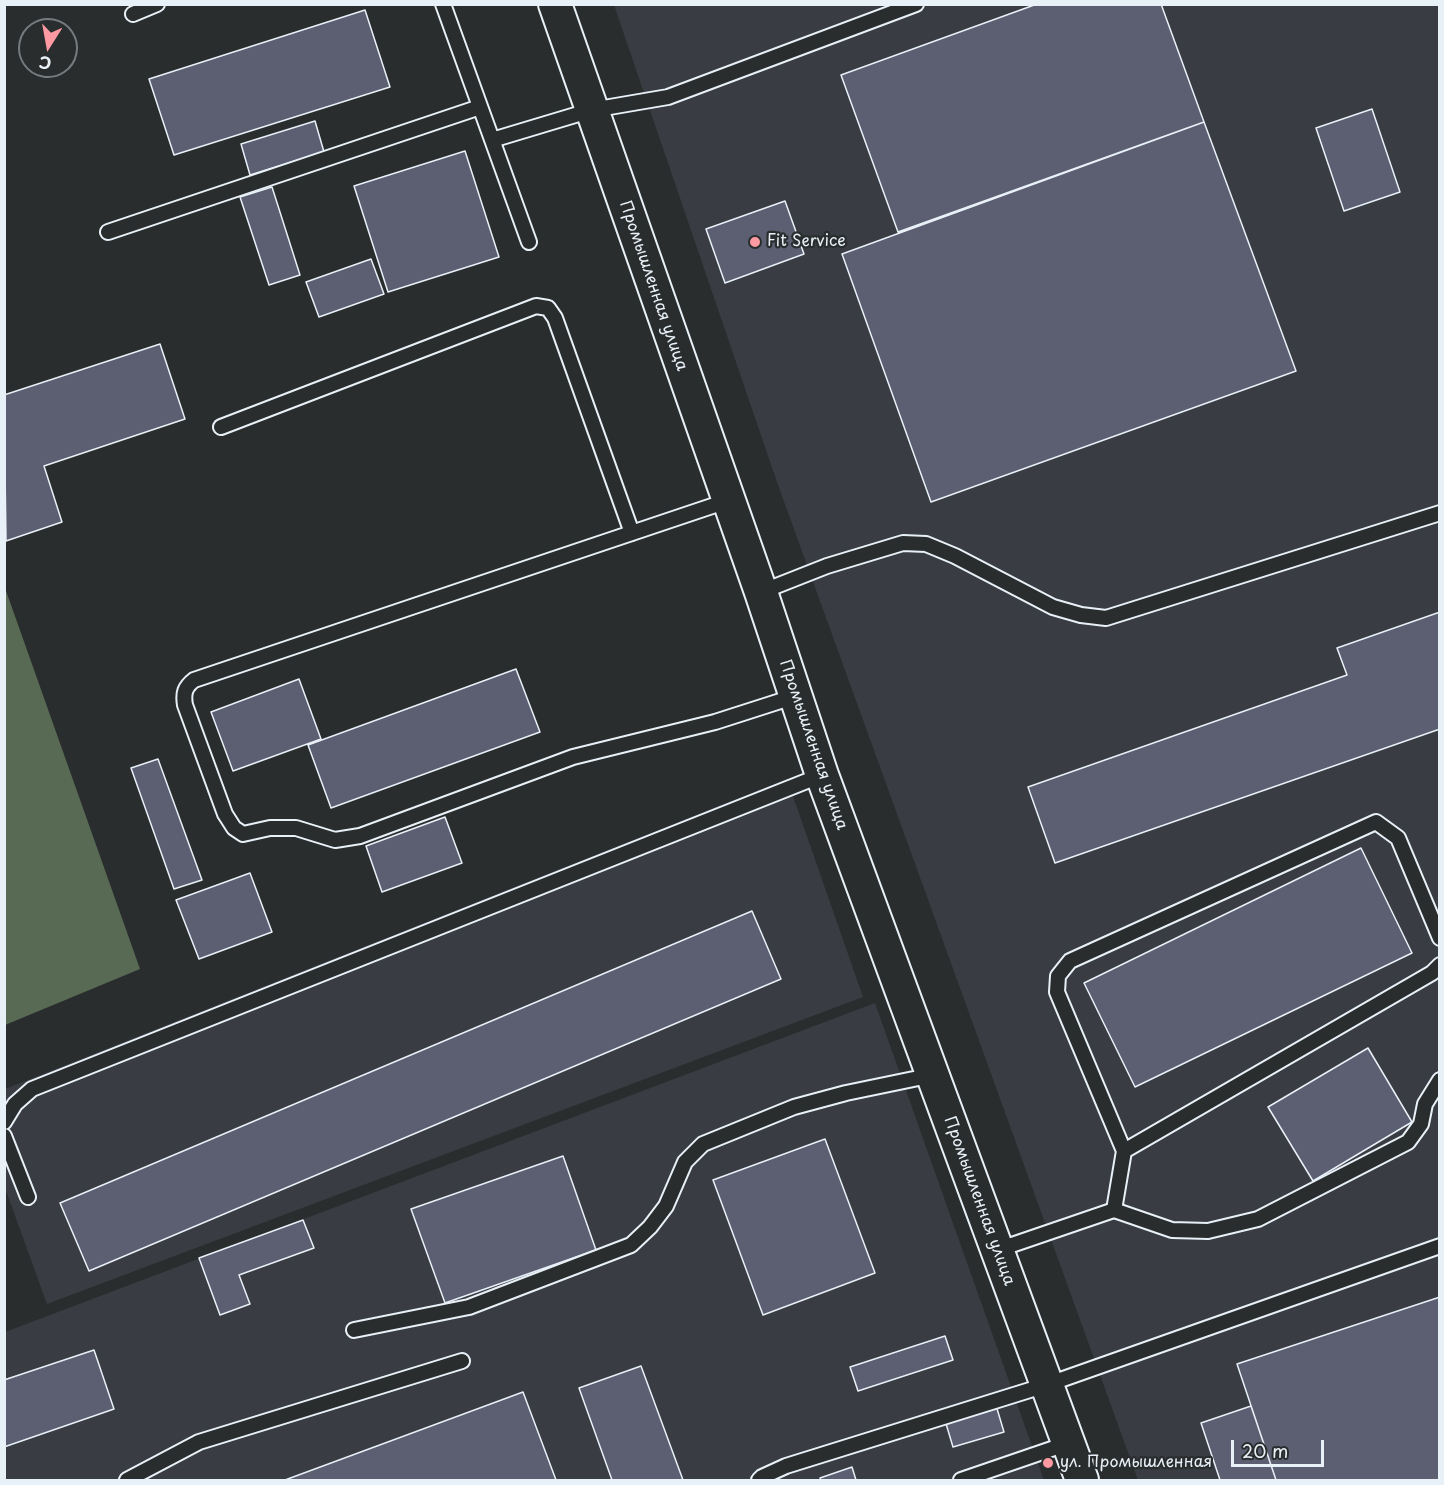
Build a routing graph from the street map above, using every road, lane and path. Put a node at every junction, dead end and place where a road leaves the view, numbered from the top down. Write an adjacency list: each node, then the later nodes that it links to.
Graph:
1 (157, 4): 5 (lane)
2 (442, 4): 6 (lane)
3 (555, 4): 7 (street, Промышленная улица)
4 (916, 4): 7 (lane)
5 (133, 14)
6 (480, 107): 8 (lane); 9 (lane)
7 (592, 110): 8 (lane); 12 (street, Промышленная улица)
8 (492, 140): 10 (lane)
9 (108, 232)
10 (529, 242)
11 (220, 427): 14 (lane)
12 (728, 501): 14 (lane); 15 (street, Промышленная улица)
13 (1440, 513): 15 (lane)
14 (632, 533): 16 (lane)
15 (761, 592): 16 (street, Промышленная улица)
16 (796, 696): 17 (street, Промышленная улица)
17 (822, 776): 20 (street, Промышленная улица); 22 (lane)
18 (1440, 938): 24 (lane)
19 (1440, 964): 24 (lane)
20 (933, 1075): 28 (street, Промышленная улица); 29 (lane)
21 (1440, 1080): 26 (lane)
22 (4, 1122)
23 (4, 1136): 25 (lane)
24 (1124, 1151): 26 (lane)
25 (28, 1197)
26 (1114, 1209): 28 (lane)
27 (1440, 1246): 31 (lane)
28 (997, 1250): 31 (street, Промышленная улица)
29 (354, 1330)
30 (462, 1360): 33 (lane)
31 (1046, 1386): 32 (street, Промышленная улица); 34 (lane)
32 (1068, 1443): 35 (lane); 36 (street, Промышленная улица)
33 (127, 1480)
34 (759, 1480)
35 (961, 1480)
36 (1082, 1480)

